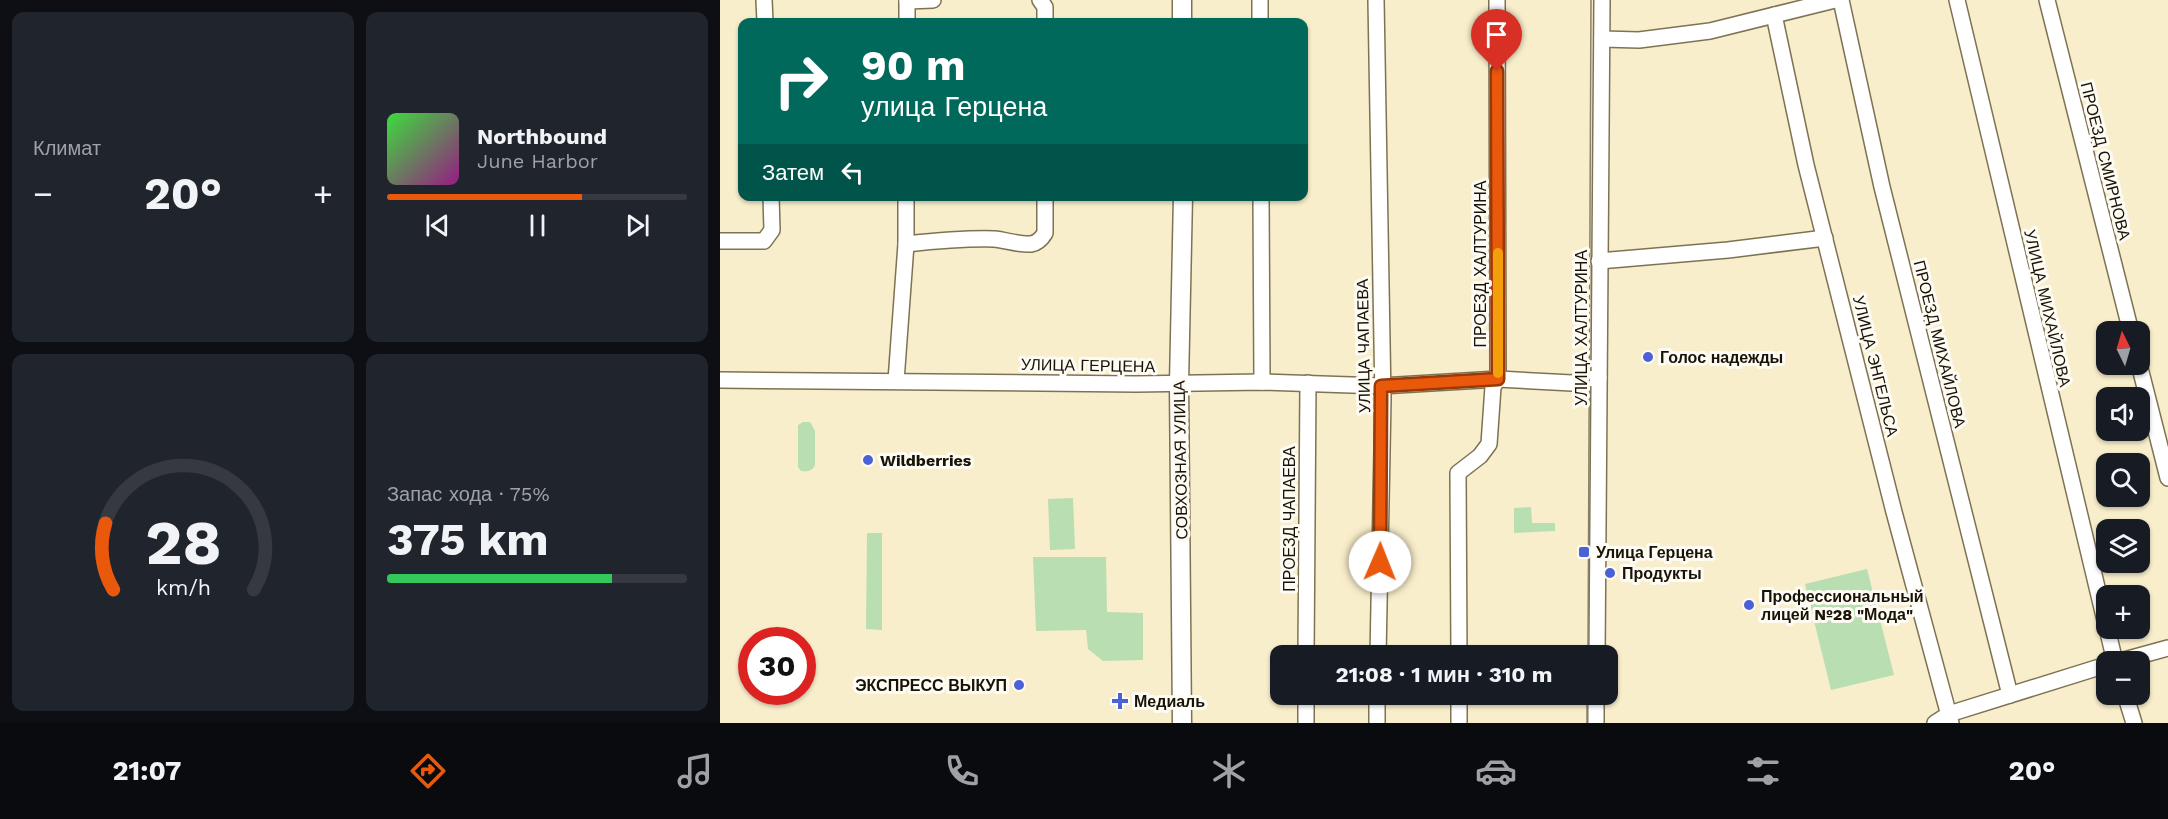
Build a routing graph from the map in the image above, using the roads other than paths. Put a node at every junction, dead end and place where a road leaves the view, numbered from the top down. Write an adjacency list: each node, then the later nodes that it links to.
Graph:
1 (764, 0): 16 (street)
2 (933, 0): 13 (street)
3 (1040, 0): 18 (street)
4 (1182, 0): 19 (street)
5 (1260, 0): 20 (street)
6 (1376, 0): 40 (street, УЛИЦА ЧАПАЕВА)
7 (1497, 0): 34 (street, ПРОЕЗД ХАЛТУРИНА)
8 (1602, 0): 21 (street, УЛИЦА ХАЛТУРИНА)
9 (1835, 0): 14 (street)
10 (1841, 0): 50 (street, ПРОЕЗД МИХАЙЛОВА)
11 (1956, 0): 42 (street, УЛИЦА МИХАЙЛОВА)
12 (2047, 0): 31 (street, ПРОЕЗД СМИРНОВА)
13 (907, 1): 17 (street)
14 (1818, 2): 15 (street)
15 (1774, 15): 21 (street); 27 (street, УЛИЦА ЭНГЕЛЬСА)
16 (765, 18)
17 (907, 18)
18 (1045, 18)
19 (1182, 18)
20 (1260, 18)
21 (1602, 39): 30 (street, УЛИЦА ХАЛТУРИНА)
22 (771, 201): 28 (street)
23 (906, 201): 29 (street)
24 (1045, 201): 29 (street)
25 (1183, 201): 39 (street, СОВХОЗНАЯ УЛИЦА)
26 (1261, 201): 37 (street)
27 (1826, 238): 30 (street); 56 (street, УЛИЦА ЭНГЕЛЬСА)
28 (720, 241)
29 (906, 244): 36 (street)
30 (1599, 261): 33 (street, УЛИЦА ХАЛТУРИНА)
31 (2128, 321)
32 (2142, 375): 41 (street)
33 (1599, 378): 34 (street, УЛИЦА ГЕРЦЕНА); 46 (street, УЛИЦА ХАЛТУРИНА)
34 (1498, 379): 40 (street, УЛИЦА ГЕРЦЕНА); 45 (street, ПРОЕЗД ХАЛТУРИНА)
35 (720, 380): 36 (street, УЛИЦА ГЕРЦЕНА)
36 (896, 381): 39 (street, УЛИЦА ГЕРЦЕНА)
37 (1262, 382): 38 (street, УЛИЦА ГЕРЦЕНА); 39 (street, УЛИЦА ГЕРЦЕНА)
38 (1308, 382): 40 (street, УЛИЦА ГЕРЦЕНА); 43 (street, ПРОЕЗД ЧАПАЕВА)
39 (1179, 384): 57 (street, СОВХОЗНАЯ УЛИЦА)
40 (1381, 386): 44 (street, УЛИЦА ЧАПАЕВА)
41 (2168, 478)
42 (2096, 585)
43 (1306, 645)
44 (1378, 645)
45 (1459, 645)
46 (1597, 645)
47 (2168, 648): 48 (street)
48 (2150, 653)
49 (2096, 668): 50 (street)
50 (2010, 695): 56 (street)
51 (1306, 705): 58 (street)
52 (1377, 705): 59 (street)
53 (1459, 705): 60 (street)
54 (1596, 705): 61 (street)
55 (2128, 705): 63 (street)
56 (1950, 719): 62 (street)
57 (1182, 723)
58 (1306, 723)
59 (1377, 723)
60 (1459, 723)
61 (1596, 723)
62 (1935, 723)
63 (2134, 723)

